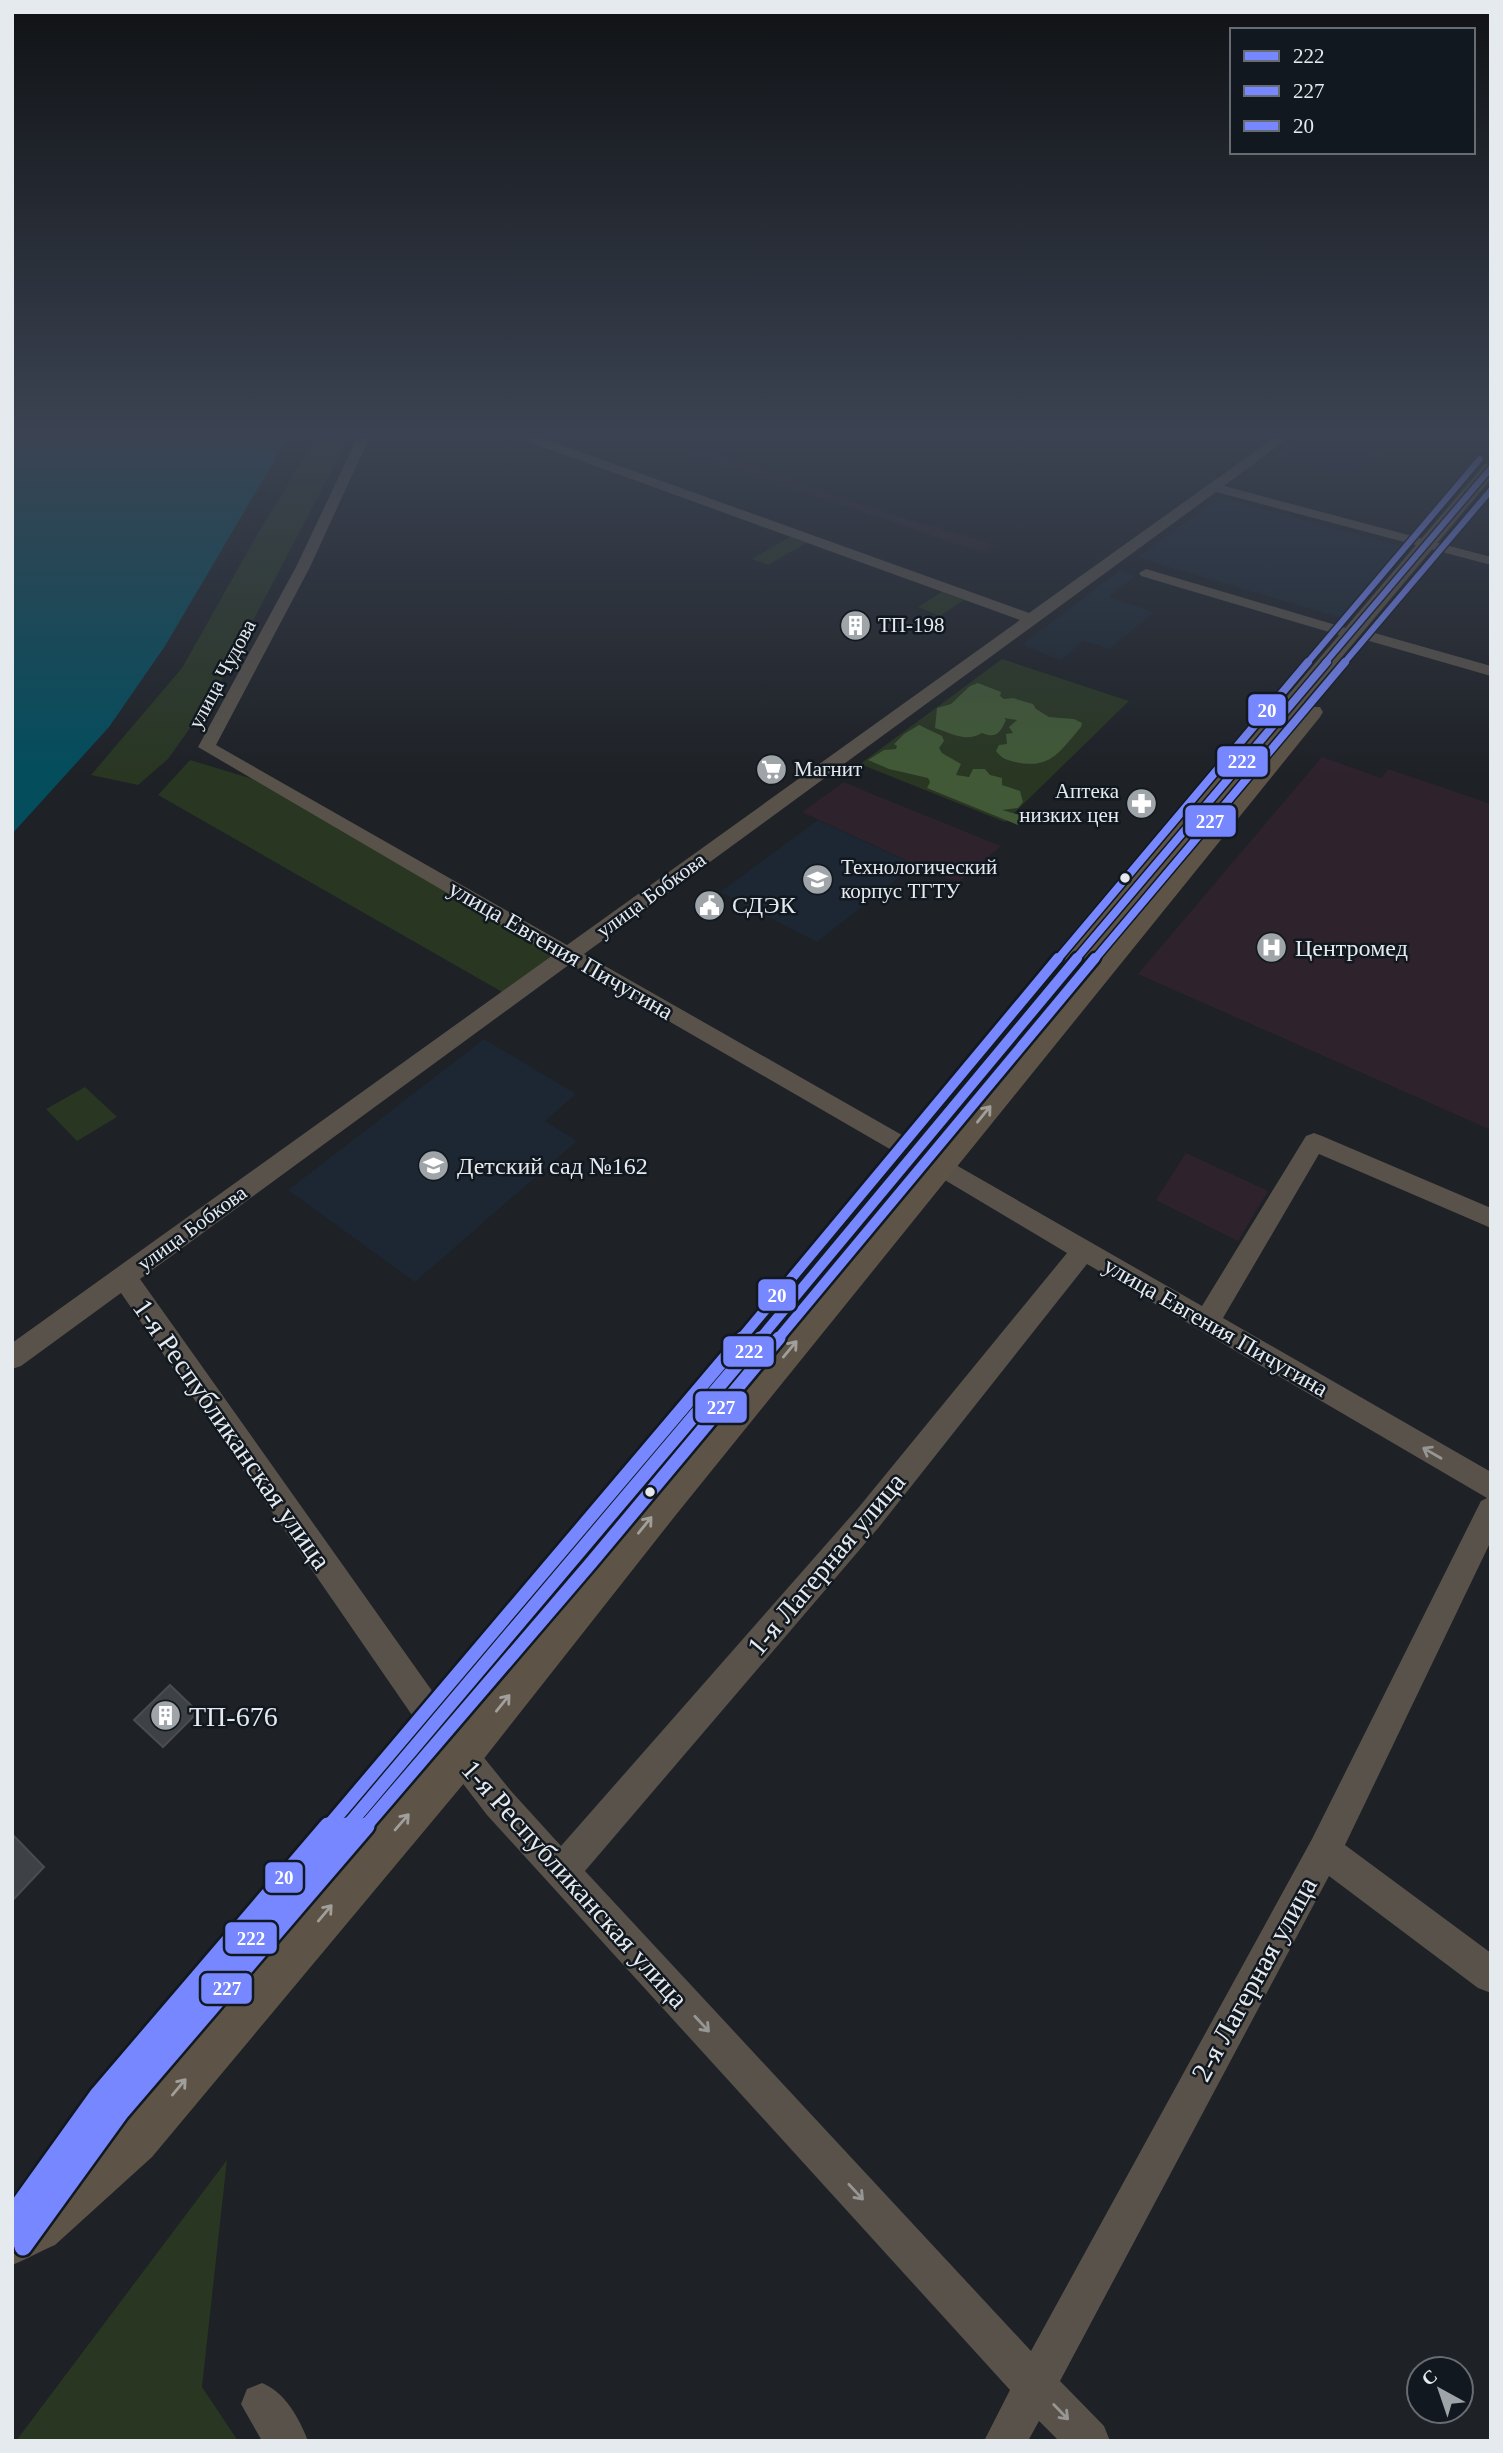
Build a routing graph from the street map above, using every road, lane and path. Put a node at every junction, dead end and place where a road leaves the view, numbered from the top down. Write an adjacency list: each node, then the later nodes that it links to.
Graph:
1 (313, 546): 11 (street, улица Чудова)
2 (829, 546): 8 (street)
3 (1132, 546): 8 (street, улица Бобкова)
4 (1435, 546): 9 (main road)
5 (1437, 546): 6 (street)
6 (1491, 561)
7 (1146, 573): 9 (street)
8 (1031, 620): 12 (street, улица Бобкова)
9 (1359, 633): 10 (street); 13 (main road)
10 (1491, 671)
11 (207, 747): 12 (street, улица Евгения Пичугина)
12 (569, 955): 13 (street, улица Евгения Пичугина); 16 (street, улица Бобкова)
13 (927, 1154): 15 (street, улица Евгения Пичугина); 21 (main road)
14 (1491, 1219): 17 (street)
15 (1084, 1250): 17 (street, улица Евгения Пичугина); 23 (street, 1-я Лагерная улица)
16 (124, 1277): 18 (street, улица Бобкова); 21 (street, 1-я Республиканская улица)
17 (1207, 1321): 19 (street, улица Евгения Пичугина, one-way to 17)
18 (12, 1359)
19 (1491, 1487)
20 (1491, 1510): 22 (street, 2-я Лагерная улица)
21 (448, 1739): 23 (street, 1-я Республиканская улица); 25 (main road); 26 (main road, one-way to 21)
22 (1324, 1851): 24 (street); 27 (street, 2-я Лагерная улица)
23 (561, 1872): 27 (street, 1-я Республиканская улица, one-way to 27)
24 (1491, 1975)
25 (12, 2239)
26 (12, 2249)
27 (1034, 2385): 30 (street, 2-я Лагерная улица); 31 (street, 1-я Республиканская улица, one-way to 31)
28 (262, 2404): 29 (street)
29 (287, 2441)
30 (1005, 2441)
31 (1089, 2441)

